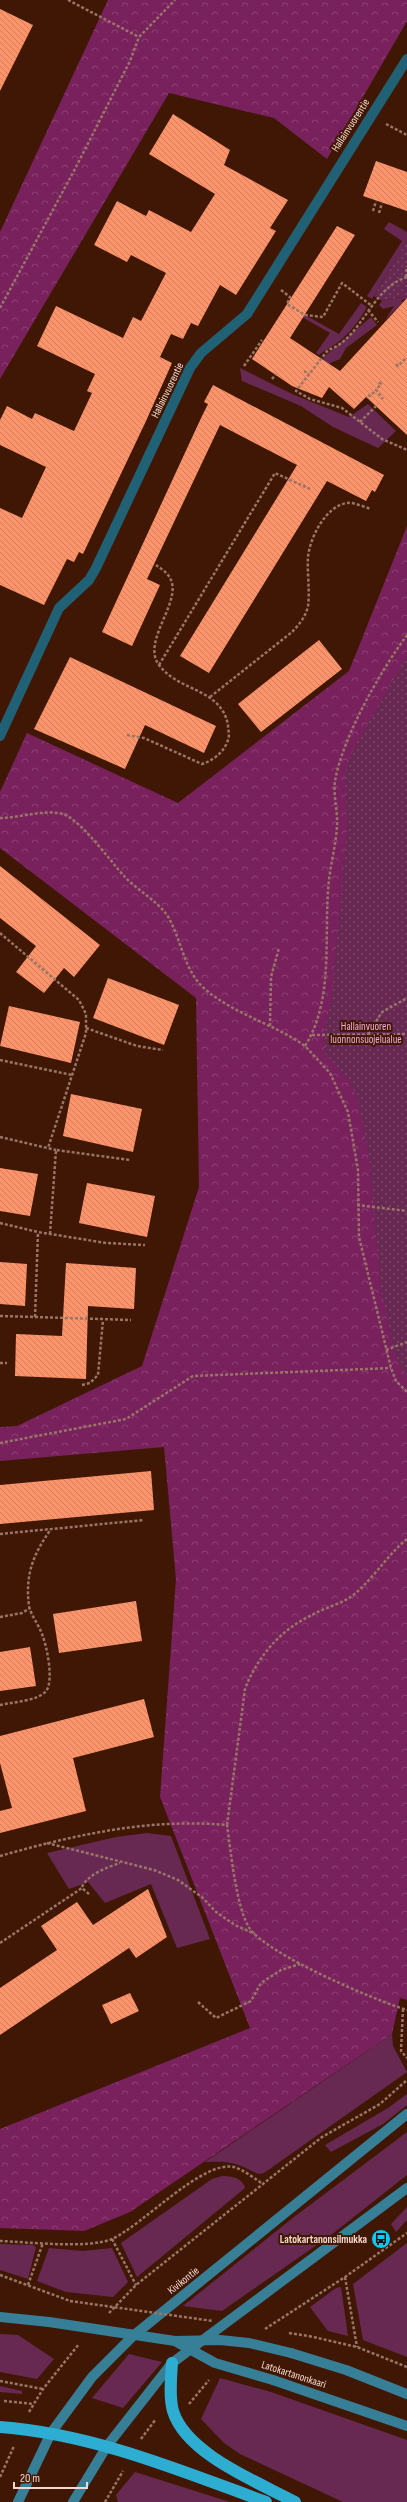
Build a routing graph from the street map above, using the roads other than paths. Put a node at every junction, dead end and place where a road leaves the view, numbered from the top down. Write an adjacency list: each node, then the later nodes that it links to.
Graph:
1 (407, 58): 2 (street, Hallainvuorentie)
2 (0, 736)
3 (407, 2114): 11 (street, Kivikontie)
4 (407, 2188): 7 (street)
5 (0, 2317): 6 (street, Latokartanonkaari, bridge)
6 (175, 2341): 8 (street, Latokartanonkaari, bridge); 9 (street, Latokartanonkaari, bridge)
7 (172, 2363): 12 (street); 16 (highway)
8 (407, 2394)
9 (407, 2426)
10 (0, 2427): 11 (highway)
11 (51, 2433): 12 (highway); 13 (street, Kivikontie)
12 (107, 2446): 14 (street); 15 (highway)
13 (18, 2502)
14 (73, 2502)
15 (266, 2502)
16 (295, 2502)

